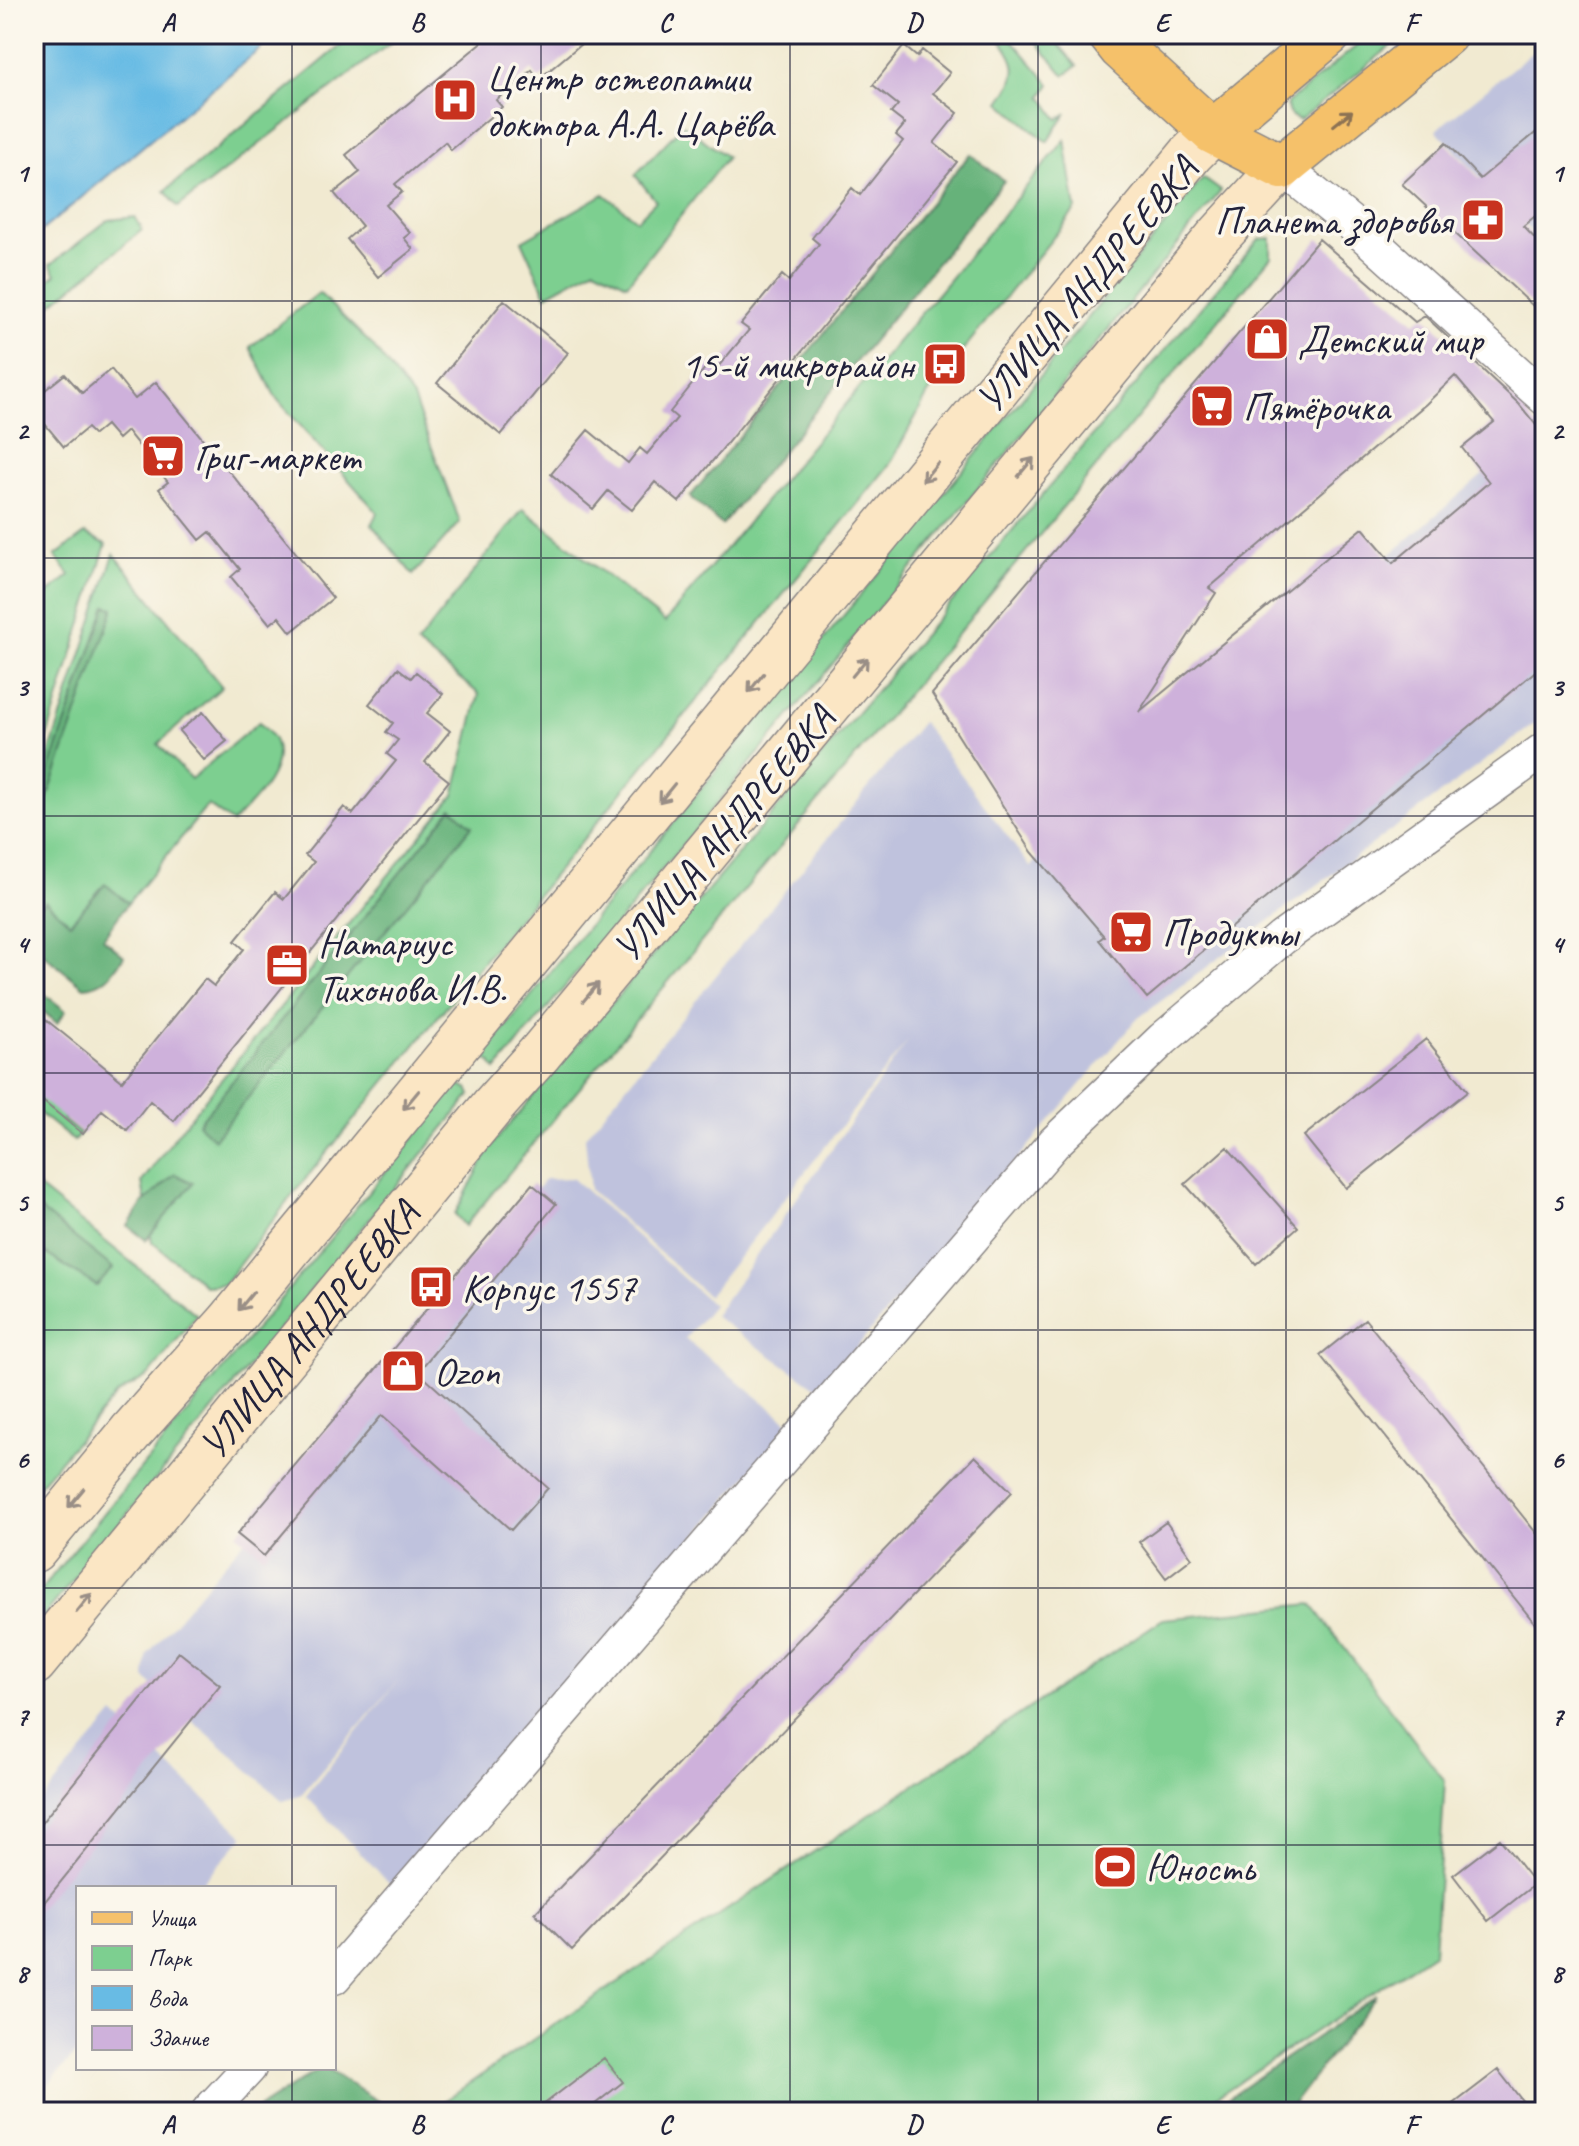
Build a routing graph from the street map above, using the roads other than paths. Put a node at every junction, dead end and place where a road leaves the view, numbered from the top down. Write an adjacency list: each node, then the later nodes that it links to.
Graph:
1 (1110, 34): 5 (main road)
2 (1150, 34): 5 (main road)
3 (1329, 34): 5 (main road, УЛИЦА АНДРЕЕВКА)
4 (1445, 34): 6 (main road, УЛИЦА АНДРЕЕВКА, one-way to 4)
5 (1221, 126): 6 (main road); 9 (main road, УЛИЦА АНДРЕЕВКА, one-way to 9)
6 (1282, 167): 7 (street); 10 (main road, УЛИЦА АНДРЕЕВКА, one-way to 6)
7 (1545, 398)
8 (1545, 749): 13 (street)
9 (439, 1065): 10 (main road); 11 (main road, УЛИЦА АНДРЕЕВКА, one-way to 11)
10 (492, 1107): 12 (main road, УЛИЦА АНДРЕЕВКА, one-way to 10)
11 (34, 1550)
12 (34, 1663)
13 (336, 1975)
14 (247, 2070): 15 (street)
15 (208, 2112)

